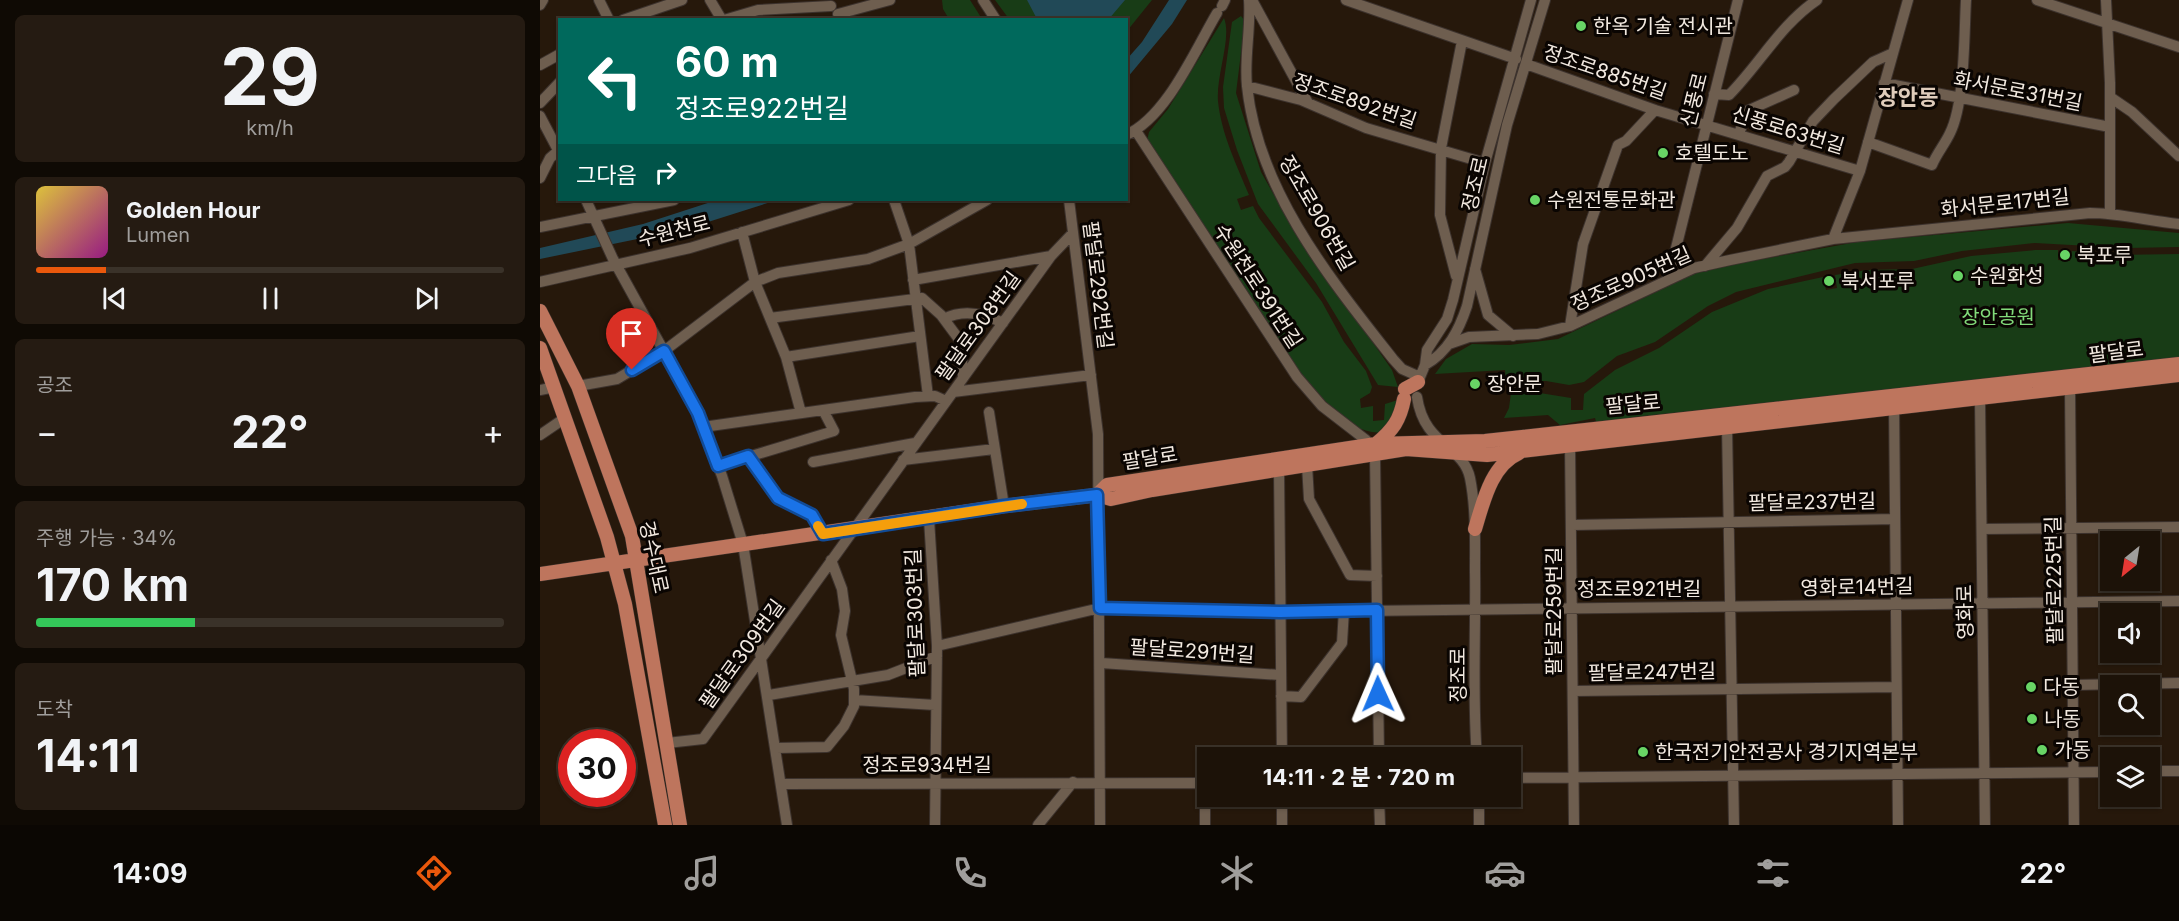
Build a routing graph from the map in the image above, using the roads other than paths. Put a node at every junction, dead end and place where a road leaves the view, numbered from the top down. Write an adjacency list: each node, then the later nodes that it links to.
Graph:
1 (543, 0): 17 (street)
2 (599, 0): 20 (street)
3 (682, 0): 21 (street)
4 (710, 0): 22 (street)
5 (890, 0): 19 (street)
6 (983, 0): 24 (street)
7 (1251, 0): 34 (street, 정조로906번길); 40 (street)
8 (1346, 0): 26 (street, 정조로885번길)
9 (1531, 0): 30 (street, 정조로)
10 (1545, 0): 30 (street, 정조로)
11 (1738, 0): 36 (street, 신풍로)
12 (1817, 0): 36 (street)
13 (1908, 0): 28 (street)
14 (1966, 0): 37 (street)
15 (2037, 0): 25 (street)
16 (2106, 0): 25 (street, 화서문로31번길)
17 (540, 5)
18 (1221, 6): 45 (street)
19 (834, 10): 23 (street)
20 (608, 18)
21 (629, 18)
22 (722, 18)
23 (730, 18)
24 (995, 18)
25 (2105, 20): 27 (street); 38 (street, 화서문로31번길)
26 (1462, 41): 30 (street, 정조로885번길); 49 (street)
27 (2179, 47)
28 (1893, 53): 33 (street); 50 (street)
29 (558, 55): 31 (street)
30 (1521, 61): 41 (street, 정조로885번길); 53 (street, 정조로); 72 (street, 정조로)
31 (540, 65)
32 (558, 83): 39 (street)
33 (1884, 83): 37 (street, 화서문로31번길); 48 (street)
34 (1247, 86): 40 (street, 정조로892번길); 99 (street, 정조로906번길)
35 (1794, 90): 46 (street)
36 (1714, 94): 43 (street, 신풍로)
37 (1959, 98): 44 (street, 화서문로31번길); 48 (street)
38 (2110, 98): 44 (street, 화서문로31번길); 52 (street)
39 (540, 103)
40 (1309, 103): 49 (street, 정조로892번길)
41 (1655, 110): 43 (street, 정조로885번길); 84 (street)
42 (540, 116): 47 (street)
43 (1706, 124): 46 (street, 신풍로63번길); 76 (street, 신풍로)
44 (2110, 127): 62 (street, 화서문로31번길)
45 (1131, 133): 116 (street, 수원천로391번길)
46 (1739, 134): 50 (street, 신풍로63번길)
47 (556, 138)
48 (1868, 142): 54 (street)
49 (1441, 148): 53 (street, 정조로892번길); 75 (street)
50 (1797, 150): 54 (street, 신풍로63번길); 73 (street)
51 (558, 153): 55 (street)
52 (2179, 156)
53 (1485, 163): 75 (street, 정조로)
54 (1860, 171): 68 (street)
55 (540, 178)
56 (587, 201): 63 (street)
57 (670, 201): 63 (street, 수원천로)
58 (846, 201): 66 (street, 수원천로)
59 (894, 201): 69 (street)
60 (985, 201): 69 (street)
61 (1069, 201): 67 (street, 팔달로292번길)
62 (2110, 213): 64 (street, 화서문로17번길); 68 (street, 화서문로17번길)
63 (596, 218): 65 (street, 수원천로); 71 (street)
64 (2179, 224)
65 (540, 227)
66 (742, 232): 71 (street, 수원천로); 78 (street)
67 (1073, 233): 70 (street, 팔달로308번길); 93 (street, 팔달로292번길)
68 (1833, 239): 73 (street, 정조로905번길)
69 (909, 244): 74 (street); 78 (street)
70 (1051, 256): 74 (street); 83 (street, 팔달로308번길)
71 (614, 261): 77 (street, 수원천로); 89 (street)
72 (1474, 266): 86 (street); 87 (street, 정조로)
73 (1704, 266): 76 (street, 정조로905번길)
74 (913, 280): 79 (street)
75 (1457, 280): 92 (street, 정조로)
76 (1668, 280): 84 (street, 정조로905번길)
77 (540, 282)
78 (755, 282): 81 (street); 89 (street)
79 (915, 297): 81 (street); 82 (street); 85 (street)
80 (540, 311): 96 (main road, 경수대로)
81 (770, 318): 90 (street)
82 (944, 319): 83 (street); 95 (street)
83 (1003, 323): 95 (street, 팔달로308번길)
84 (1570, 326): 86 (street, 정조로905번길)
85 (920, 336): 90 (street); 102 (street)
86 (1513, 336): 87 (street, 정조로905번길)
87 (1449, 344): 92 (street, 정조로)
88 (540, 348): 97 (main road, 경수대로)
89 (664, 351): 96 (street); 111 (street)
90 (786, 357): 108 (street)
91 (2179, 364): 105 (main road, 팔달로)
92 (1425, 365): 99 (street, 정조로)
93 (1091, 375): 101 (street, 팔달로292번길); 126 (street, 팔달로292번길)
94 (2179, 375): 98 (main road, 팔달로)
95 (963, 377): 101 (street, 팔달로308번길)
96 (578, 386): 139 (main road, 경수대로)
97 (555, 387): 100 (street); 109 (main road, 경수대로)
98 (2070, 388): 103 (main road, 팔달로); 133 (street, 팔달로225번길)
99 (1413, 389): 113 (street, 정조로); 116 (main road)
100 (540, 390)
101 (953, 392): 104 (street, 팔달로308번길)
102 (928, 396): 104 (street); 106 (street)
103 (1980, 399): 105 (main road, 팔달로); 136 (street, 영화로)
104 (946, 401): 114 (street, 팔달로308번길)
105 (1894, 402): 110 (main road, 팔달로); 113 (main road, 팔달로); 129 (street, 팔달로237번길)
106 (823, 410): 108 (street); 120 (street)
107 (989, 412): 118 (street)
108 (801, 413): 111 (street)
109 (565, 418): 112 (street); 141 (main road, 경수대로)
110 (1727, 426): 115 (main road, 팔달로); 130 (street, 팔달로247번길)
111 (703, 427): 124 (street)
112 (540, 435)
113 (1439, 442): 116 (main road, 팔달로); 119 (street, 정조로)
114 (915, 443): 121 (street, 팔달로308번길); 122 (street)
115 (1570, 444): 117 (main road, 팔달로); 131 (street, 팔달로259번길)
116 (1373, 448): 119 (main road, 팔달로); 123 (main road, 팔달로); 126 (main road, 팔달로); 143 (street)
117 (1529, 448): 119 (main road, 팔달로); 135 (main road)
118 (994, 449): 121 (street); 127 (street)
119 (1452, 452): 135 (street, 정조로)
120 (748, 456): 124 (street); 137 (street)
121 (903, 460): 134 (street, 팔달로308번길)
122 (813, 462)
123 (1307, 465): 125 (main road, 팔달로); 143 (street)
124 (718, 466): 138 (street)
125 (1279, 469): 126 (main road, 팔달로); 154 (street)
126 (1097, 495): 127 (main road, 팔달로); 149 (street, 팔달로291번길)
127 (1004, 506): 128 (main road, 팔달로)
128 (929, 519): 134 (main road, 팔달로); 155 (street, 팔달로303번길)
129 (1895, 519): 130 (street, 팔달로237번길); 146 (street, 팔달로237번길)
130 (1730, 521): 131 (street); 148 (street, 팔달로247번길)
131 (1572, 525): 150 (street, 팔달로259번길)
132 (2179, 527): 133 (street)
133 (2071, 528): 136 (street); 145 (street, 팔달로225번길)
134 (853, 530): 137 (main road, 팔달로); 140 (street, 팔달로309번길)
135 (1475, 530): 151 (street, 정조로)
136 (1982, 530): 147 (street, 영화로)
137 (823, 534): 138 (main road, 팔달로)
138 (743, 544): 139 (main road, 팔달로); 156 (street)
139 (638, 559): 141 (main road, 팔달로); 169 (main road, 경수대로)
140 (831, 560): 156 (street, 팔달로309번길); 159 (street)
141 (614, 562): 142 (main road, 팔달로); 192 (main road, 경수대로)
142 (540, 574)
143 (1377, 576): 153 (street)
144 (2179, 601): 145 (street, 영화로14번길)
145 (2073, 602): 147 (street, 영화로14번길); 161 (street, 팔달로225번길)
146 (1895, 604): 147 (street, 영화로14번길); 148 (street, 영화로14번길); 162 (street, 팔달로237번길)
147 (1983, 604): 176 (street, 영화로)
148 (1731, 606): 150 (street, 정조로921번길); 163 (street, 팔달로247번길)
149 (1100, 608): 154 (street, 정조로921번길); 155 (street); 157 (street, 팔달로291번길)
150 (1572, 608): 151 (street, 정조로921번길); 164 (street, 팔달로259번길)
151 (1476, 609): 153 (street, 정조로921번길); 172 (street, 정조로)
152 (1344, 610): 153 (street, 정조로921번길); 154 (street, 정조로921번길); 166 (street)
153 (1377, 610): 171 (street)
154 (1280, 612): 158 (street)
155 (937, 651): 159 (street); 168 (street, 팔달로303번길)
156 (761, 657): 165 (street); 169 (street, 팔달로309번길)
157 (1101, 663): 158 (street, 팔달로291번길); 184 (street, 팔달로291번길)
158 (1281, 675): 166 (street)
159 (852, 681): 165 (street); 167 (street)
160 (2179, 683): 161 (street)
161 (2072, 684): 177 (street, 팔달로225번길)
162 (1896, 687): 163 (street); 179 (street, 팔달로237번길)
163 (1732, 688): 164 (street, 팔달로247번길); 180 (street, 팔달로247번길)
164 (1573, 691): 181 (street, 팔달로259번길)
165 (769, 695): 173 (street)
166 (1281, 696): 170 (street)
167 (854, 700): 168 (street, 팔달로303번길); 173 (street)
168 (935, 705): 185 (street, 팔달로303번길)
169 (667, 743): 193 (main road, 경수대로)
170 (1282, 747)
171 (1379, 747)
172 (1477, 747)
173 (776, 748): 187 (street)
174 (2160, 771): 175 (street)
175 (2179, 771)
176 (1984, 772): 177 (street); 179 (street); 205 (street, 영화로)
177 (2074, 772): 178 (street); 206 (street, 팔달로225번길)
178 (2100, 772)
179 (1897, 774): 180 (street); 204 (street, 팔달로237번길)
180 (1733, 776): 181 (street); 203 (street, 팔달로247번길)
181 (1573, 777): 182 (street); 202 (street, 팔달로259번길)
182 (1521, 778)
183 (1073, 782): 184 (street, 정조로934번길); 185 (street, 정조로934번길); 196 (street)
184 (1099, 782): 186 (street, 정조로934번길); 197 (street, 팔달로291번길)
185 (935, 783): 187 (street, 정조로934번길); 195 (street, 팔달로303번길)
186 (1197, 783)
187 (781, 784): 194 (street)
188 (1205, 807): 198 (street, 정조로934번길)
189 (1282, 807): 199 (street)
190 (1379, 807): 200 (street)
191 (1479, 807): 201 (street)
192 (665, 825)
193 (680, 825)
194 (787, 825)
195 (935, 825)
196 (1038, 825)
197 (1100, 825)
198 (1205, 825)
199 (1282, 825)
200 (1380, 825)
201 (1479, 825)
202 (1574, 825)
203 (1734, 825)
204 (1898, 825)
205 (1985, 825)
206 (2074, 825)

